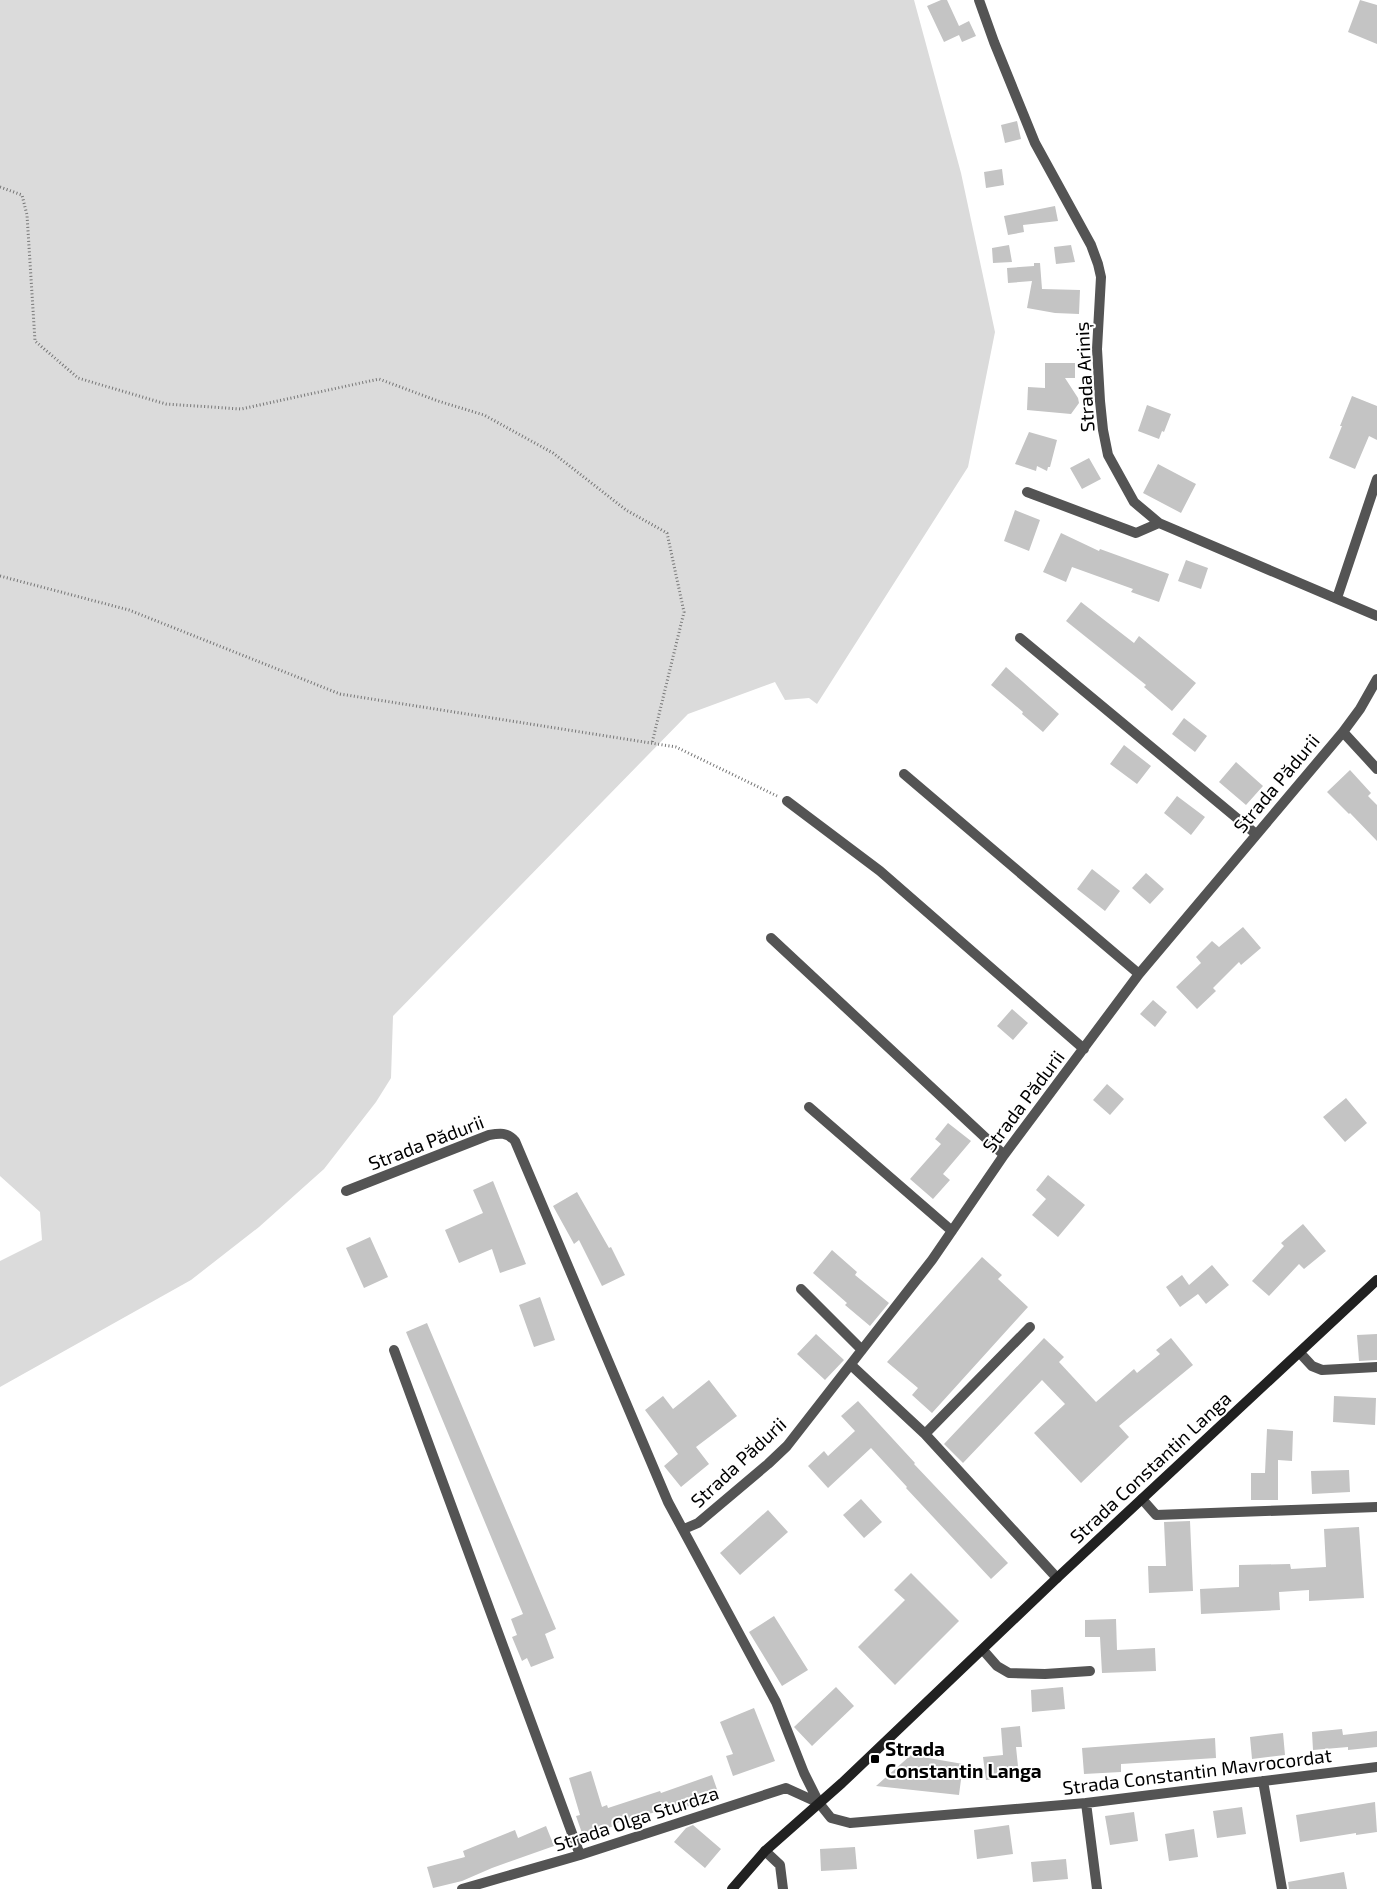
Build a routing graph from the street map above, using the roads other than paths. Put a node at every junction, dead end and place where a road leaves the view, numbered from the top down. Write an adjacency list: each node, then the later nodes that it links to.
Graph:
1 (979, 0): 4 (street, Strada Ariniș)
2 (1377, 479): 5 (street)
3 (1027, 492): 4 (street)
4 (1158, 523): 5 (street, Strada Ariniș)
5 (1336, 598): 6 (street, Strada Ariniș)
6 (1377, 616)
7 (1020, 638): 13 (street)
8 (1377, 679): 9 (street, Strada Pădurii)
9 (1343, 732): 10 (street); 13 (street, Strada Pădurii)
10 (1377, 769)
11 (904, 774): 15 (street)
12 (786, 801): 16 (street)
13 (1256, 834): 15 (street, Strada Pădurii)
14 (771, 938): 18 (street)
15 (1139, 974): 16 (street, Strada Pădurii)
16 (1084, 1049): 18 (street, Strada Pădurii)
17 (809, 1107): 20 (street)
18 (1004, 1155): 20 (street, Strada Pădurii)
19 (346, 1191): 32 (street, Strada Pădurii)
20 (952, 1231): 25 (street, Strada Pădurii)
21 (1377, 1280): 26 (main road, Strada Constantin Langa)
22 (800, 1289): 25 (street)
23 (1030, 1327): 29 (street)
24 (394, 1350): 41 (street)
25 (862, 1350): 27 (street, Strada Pădurii)
26 (1300, 1353): 28 (street); 30 (main road, Strada Constantin Langa)
27 (851, 1365): 29 (street); 32 (street, Strada Pădurii)
28 (1377, 1367)
29 (925, 1434): 33 (street)
30 (1142, 1499): 31 (street); 33 (main road, Strada Constantin Langa)
31 (1377, 1507)
32 (684, 1529): 38 (street, Strada Pădurii)
33 (1058, 1578): 34 (main road, Strada Constantin Langa)
34 (983, 1650): 35 (street); 38 (main road, Strada Constantin Langa)
35 (1090, 1671)
36 (1377, 1767): 37 (street, Strada Constantin Mavrocordat)
37 (1263, 1781): 39 (street, Strada Constantin Mavrocordat); 46 (street)
38 (819, 1803): 39 (street, Strada Constantin Mavrocordat); 40 (main road, Strada Constantin Langa); 41 (street, Strada Olga Sturdza)
39 (1086, 1803): 45 (street)
40 (765, 1851): 43 (main road, Strada Constantin Langa); 44 (street)
41 (580, 1855): 42 (street, Strada Olga Sturdza)
42 (462, 1889)
43 (732, 1889)
44 (783, 1889)
45 (1097, 1889)
46 (1282, 1889)

